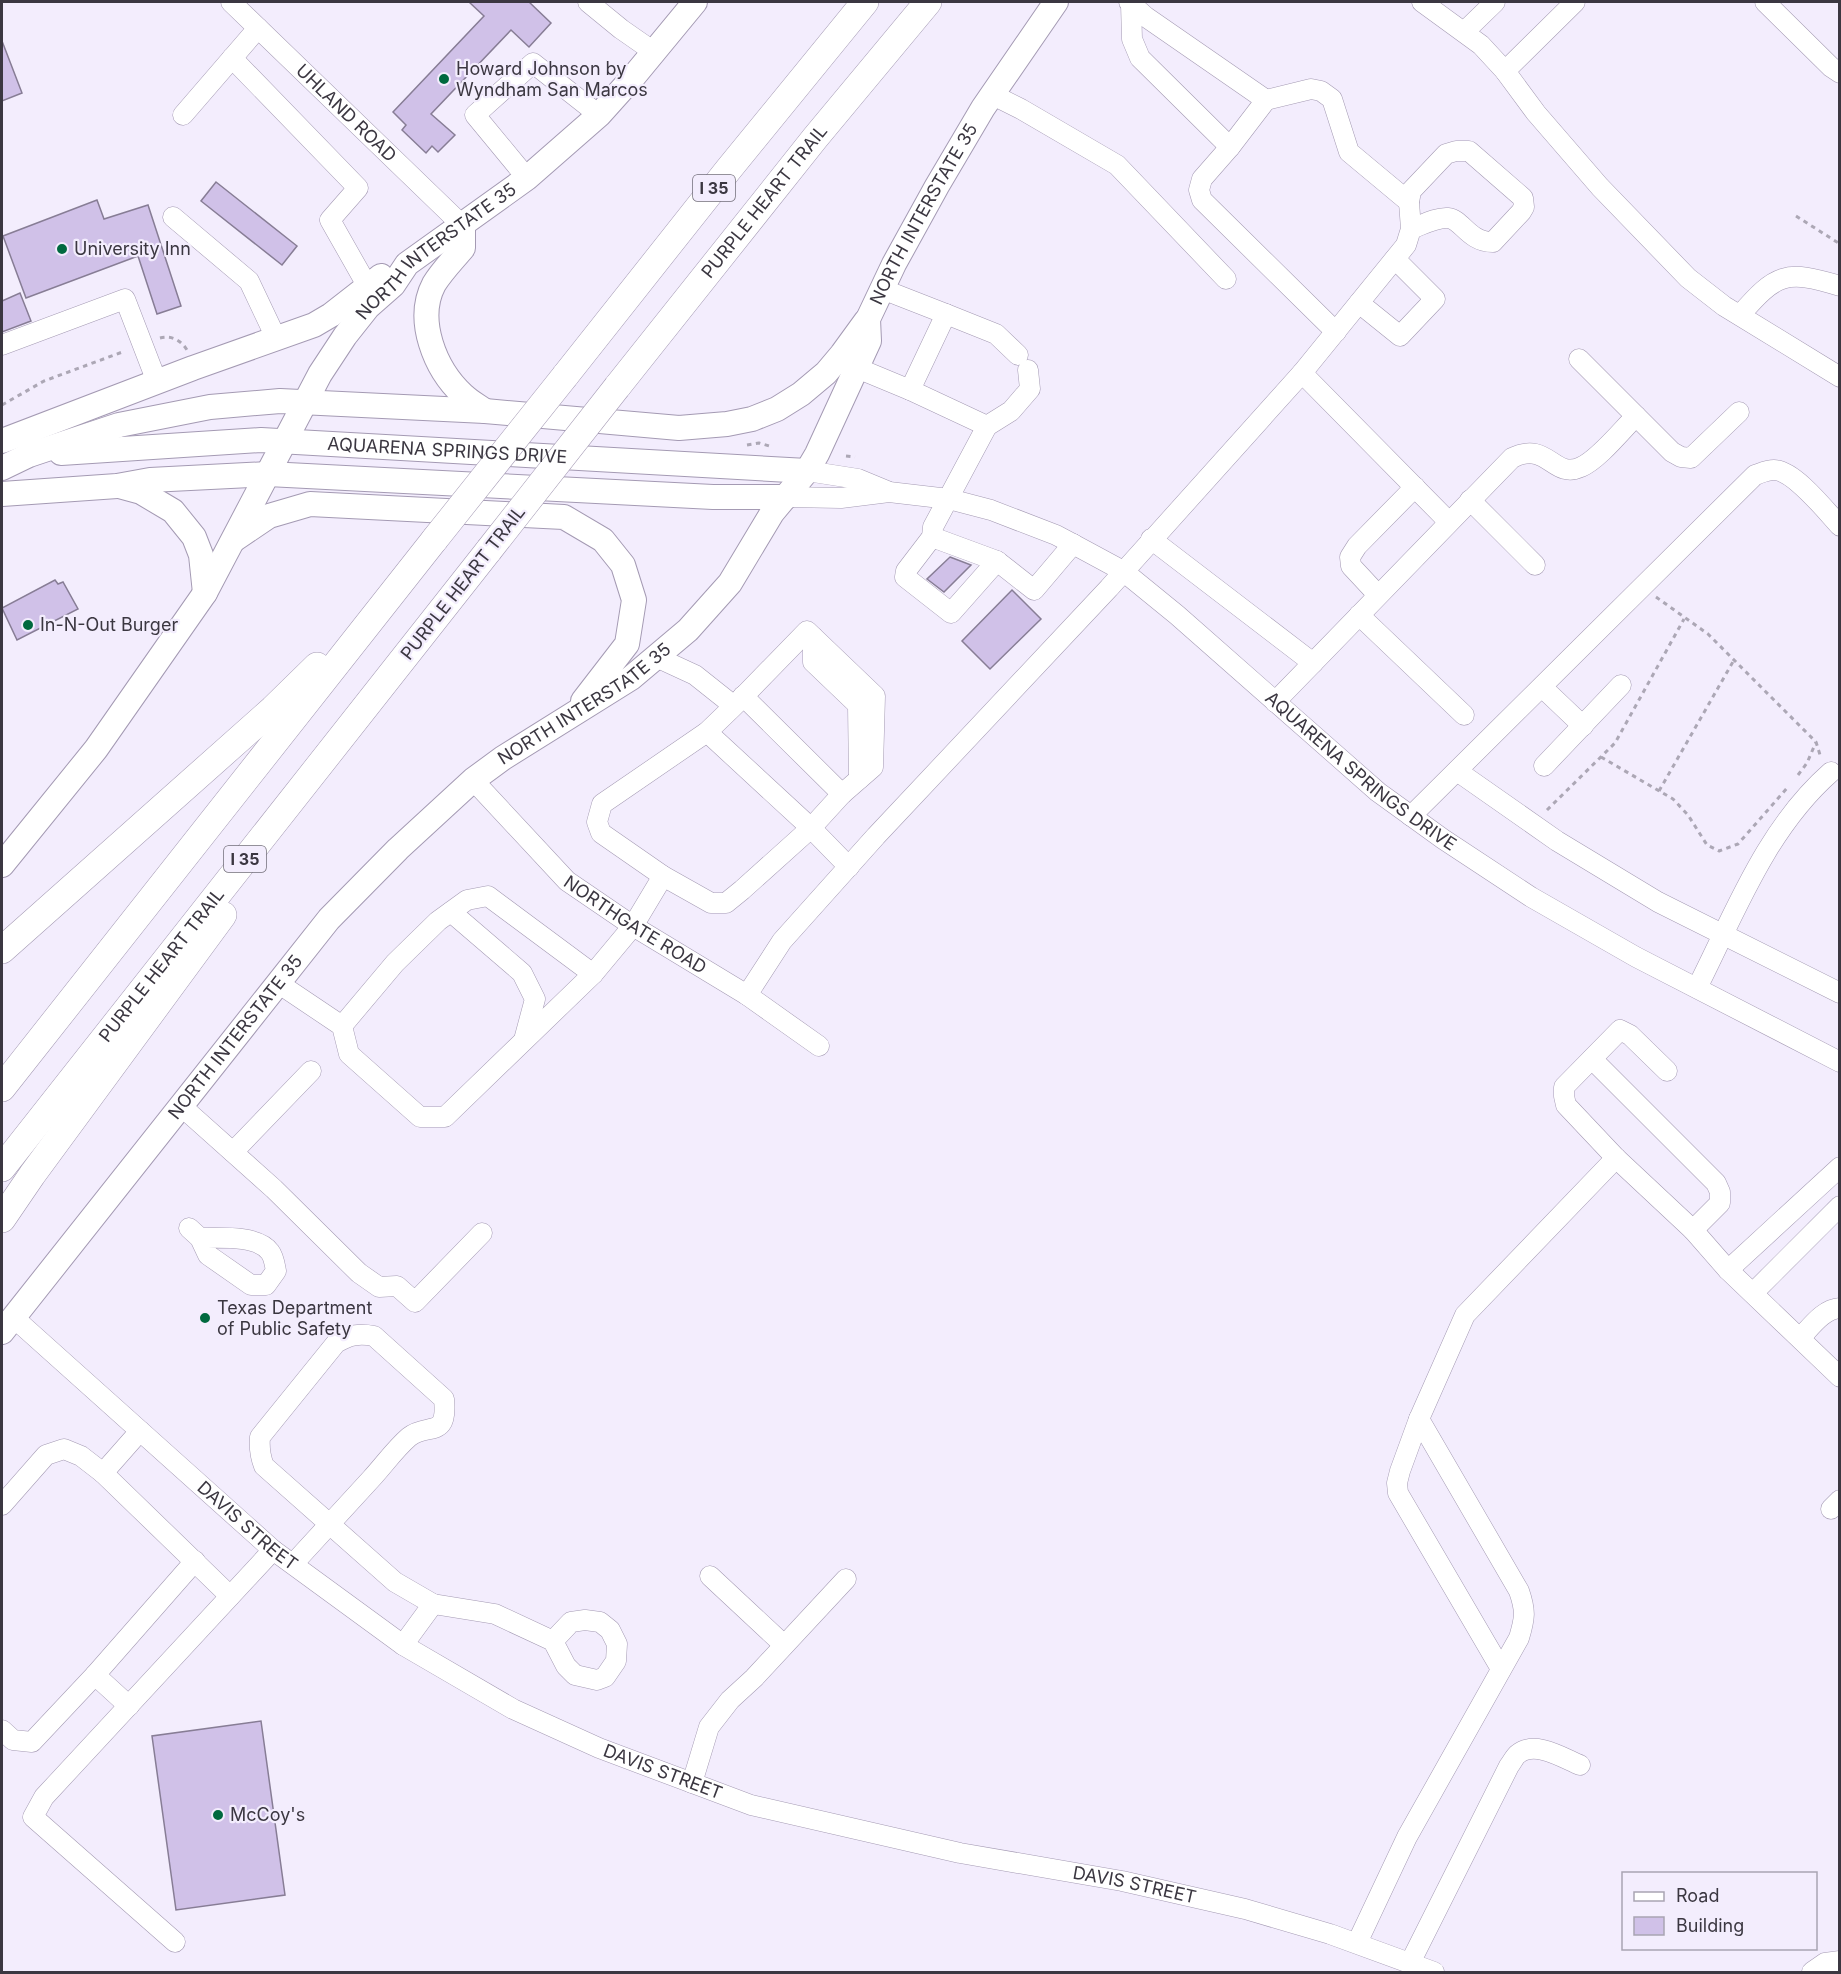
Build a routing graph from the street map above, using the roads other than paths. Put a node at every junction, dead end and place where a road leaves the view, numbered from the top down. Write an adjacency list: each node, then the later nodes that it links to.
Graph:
1 (231, 2): 13 (street, UHLAND ROAD)
2 (588, 2): 16 (street)
3 (695, 2): 16 (main road, NORTH INTERSTATE 35)
4 (865, 2): 77 (highway, I 35, bridge)
5 (928, 2): 15 (highway, PURPLE HEART TRAIL / I 35)
6 (937, 2): 15 (highway)
7 (1056, 2): 20 (main road, NORTH INTERSTATE 35)
8 (1422, 2): 14 (street)
9 (1495, 2): 14 (street)
10 (1575, 2): 18 (street)
11 (1765, 2): 19 (street)
12 (1130, 3): 21 (street); 24 (street)
13 (258, 28): 17 (street); 28 (street, UHLAND ROAD)
14 (1464, 32): 18 (street)
15 (901, 34): 80 (highway, PURPLE HEART TRAIL / I 35, bridge)
16 (654, 52): 23 (main road, NORTH INTERSTATE 35)
17 (232, 58): 22 (street); 34 (street)
18 (1505, 71): 38 (street)
19 (1839, 73)
20 (993, 95): 32 (street); 35 (main road, NORTH INTERSTATE 35)
21 (1266, 100): 24 (street); 26 (street)
22 (183, 114)
23 (599, 115): 25 (main road, NORTH INTERSTATE 35); 25 (street)
24 (1230, 147): 40 (street)
25 (527, 178): 28 (main road, NORTH INTERSTATE 35)
26 (1409, 201): 29 (street); 29 (street)
27 (173, 217): 41 (street)
28 (463, 226): 31 (main road, NORTH INTERSTATE 35); 50 (main road)
29 (1411, 229): 30 (street)
30 (1395, 259): 36 (street); 36 (street)
31 (407, 264): 34 (main road); 49 (main road, NORTH INTERSTATE 35)
32 (1226, 279)
33 (1839, 286): 38 (street)
34 (368, 287): 41 (main road)
35 (882, 289): 37 (street); 39 (main road, NORTH INTERSTATE 35)
36 (1359, 303): 40 (street)
37 (946, 315): 48 (street); 53 (street)
38 (1740, 315): 46 (street)
39 (868, 319): 44 (main road, NORTH INTERSTATE 35); 50 (main road)
40 (1336, 332): 45 (street)
41 (276, 338): 47 (main road)
42 (2, 345): 47 (street)
43 (1579, 359): 52 (street)
44 (856, 368): 48 (street); 59 (main road, NORTH INTERSTATE 35)
45 (1302, 373): 62 (street); 71 (street)
46 (1839, 377)
47 (157, 382): 54 (main road)
48 (910, 390): 53 (street)
49 (305, 402): 50 (main road); 55 (main road, NORTH INTERSTATE 35); 56 (main road)
50 (485, 411)
51 (1739, 412): 52 (street)
52 (1636, 416): 67 (street)
53 (987, 426): 66 (street)
54 (2, 441)
55 (284, 441): 56 (main road, AQUARENA SPRINGS DRIVE); 59 (main road, AQUARENA SPRINGS DRIVE); 60 (main road, NORTH INTERSTATE 35)
56 (29, 455): 57 (main road, AQUARENA SPRINGS DRIVE); 58 (main road)
57 (2, 457)
58 (2, 468)
59 (807, 471): 63 (street, AQUARENA SPRINGS DRIVE); 65 (main road, NORTH INTERSTATE 35)
60 (268, 474): 61 (main road, AQUARENA SPRINGS DRIVE); 65 (main road, AQUARENA SPRINGS DRIVE); 72 (main road, NORTH INTERSTATE 35)
61 (117, 486): 64 (main road, AQUARENA SPRINGS DRIVE); 78 (main road)
62 (1415, 487): 68 (street); 79 (street)
63 (889, 492): 65 (street, AQUARENA SPRINGS DRIVE); 66 (street, AQUARENA SPRINGS DRIVE)
64 (2, 494)
65 (786, 497): 82 (main road, NORTH INTERSTATE 35)
66 (949, 499): 70 (street); 73 (street, AQUARENA SPRINGS DRIVE)
67 (1470, 500): 68 (street); 75 (street)
68 (1449, 522): 79 (street)
69 (1839, 526): 85 (street)
70 (932, 537): 74 (street); 74 (street)
71 (1151, 539): 76 (street); 83 (street)
72 (234, 540): 78 (main road, NORTH INTERSTATE 35); 88 (main road)
73 (1073, 544): 74 (street); 76 (street, AQUARENA SPRINGS DRIVE)
74 (997, 561)
75 (1535, 565)
76 (1123, 571): 87 (street, AQUARENA SPRINGS DRIVE); 100 (street)
77 (393, 592): 105 (highway); 118 (highway, I 35)
78 (205, 593): 99 (main road, NORTH INTERSTATE 35)
79 (1378, 595): 81 (street)
80 (448, 602): 123 (highway, PURPLE HEART TRAIL / I 35); 125 (highway)
81 (1359, 615): 83 (street); 89 (street)
82 (657, 657): 86 (street); 88 (main road, NORTH INTERSTATE 35)
83 (1313, 663): 87 (street)
84 (1621, 685): 90 (street)
85 (1542, 687): 90 (street); 93 (street)
86 (739, 701): 91 (street); 96 (street); 96 (street)
87 (1275, 702): 97 (street, AQUARENA SPRINGS DRIVE)
88 (572, 714): 95 (main road, NORTH INTERSTATE 35)
89 (1464, 715)
90 (1583, 726): 92 (street)
91 (707, 732): 98 (street); 101 (street)
92 (1544, 766)
93 (1457, 771): 97 (street); 104 (street)
94 (1829, 774): 104 (street)
95 (473, 780): 103 (street, NORTHGATE ROAD); 107 (main road, NORTH INTERSTATE 35)
96 (842, 794): 98 (street)
97 (1411, 816): 108 (street, AQUARENA SPRINGS DRIVE)
98 (811, 828): 100 (street); 101 (street)
99 (2, 865)
100 (849, 867): 110 (street)
101 (663, 876): 103 (street)
102 (451, 912): 106 (street); 111 (street); 112 (street)
103 (633, 926): 106 (street); 110 (street, NORTHGATE ROAD)
104 (1724, 936): 108 (street); 109 (street)
105 (2, 950)
106 (593, 974): 112 (street)
107 (278, 983): 111 (street); 119 (main road, NORTH INTERSTATE 35)
108 (1697, 988): 115 (street, AQUARENA SPRINGS DRIVE)
109 (1839, 993)
110 (747, 995): 113 (street, NORTHGATE ROAD)
111 (342, 1026): 112 (street)
112 (524, 1040)
113 (819, 1046)
114 (1592, 1059): 117 (street); 121 (street); 126 (street)
115 (1839, 1062)
116 (311, 1071): 120 (street)
117 (1667, 1071)
118 (2, 1088)
119 (180, 1105): 120 (street); 131 (main road, NORTH INTERSTATE 35)
120 (233, 1152): 127 (street)
121 (1616, 1158): 126 (street); 134 (street)
122 (1839, 1167): 128 (street)
123 (2, 1168)
124 (1839, 1206): 129 (street)
125 (2, 1220)
126 (1693, 1230): 128 (street)
127 (482, 1233)
128 (1728, 1270): 129 (street)
129 (1754, 1292): 132 (street)
130 (1839, 1308): 132 (street)
131 (7, 1324): 135 (street, DAVIS STREET)
132 (1800, 1338): 133 (street)
133 (1839, 1377)
134 (1419, 1419): 149 (street); 149 (street)
135 (140, 1431): 136 (street); 139 (street, DAVIS STREET)
136 (103, 1473): 137 (street); 140 (street)
137 (2, 1504)
138 (330, 1524): 138 (street); 141 (street); 145 (street)
139 (273, 1550): 141 (street, DAVIS STREET); 144 (street)
140 (195, 1561): 144 (street); 150 (street)
141 (292, 1564): 147 (street, DAVIS STREET)
142 (710, 1576): 148 (street)
143 (846, 1579): 148 (street)
144 (230, 1596): 151 (street)
145 (433, 1604): 146 (street); 147 (street)
146 (553, 1641)
147 (403, 1645): 154 (street, DAVIS STREET)
148 (784, 1645): 154 (street)
149 (1501, 1670): 156 (street)
150 (95, 1675): 151 (street); 152 (street)
151 (129, 1706): 155 (street)
152 (2, 1730)
153 (1580, 1765): 158 (street)
154 (692, 1783): 156 (street, DAVIS STREET)
155 (176, 1942)
156 (1357, 1943): 158 (street, DAVIS STREET)
157 (1839, 1961): 160 (street)
158 (1410, 1963): 159 (street, DAVIS STREET)
159 (1434, 1972)
160 (1812, 1972)

